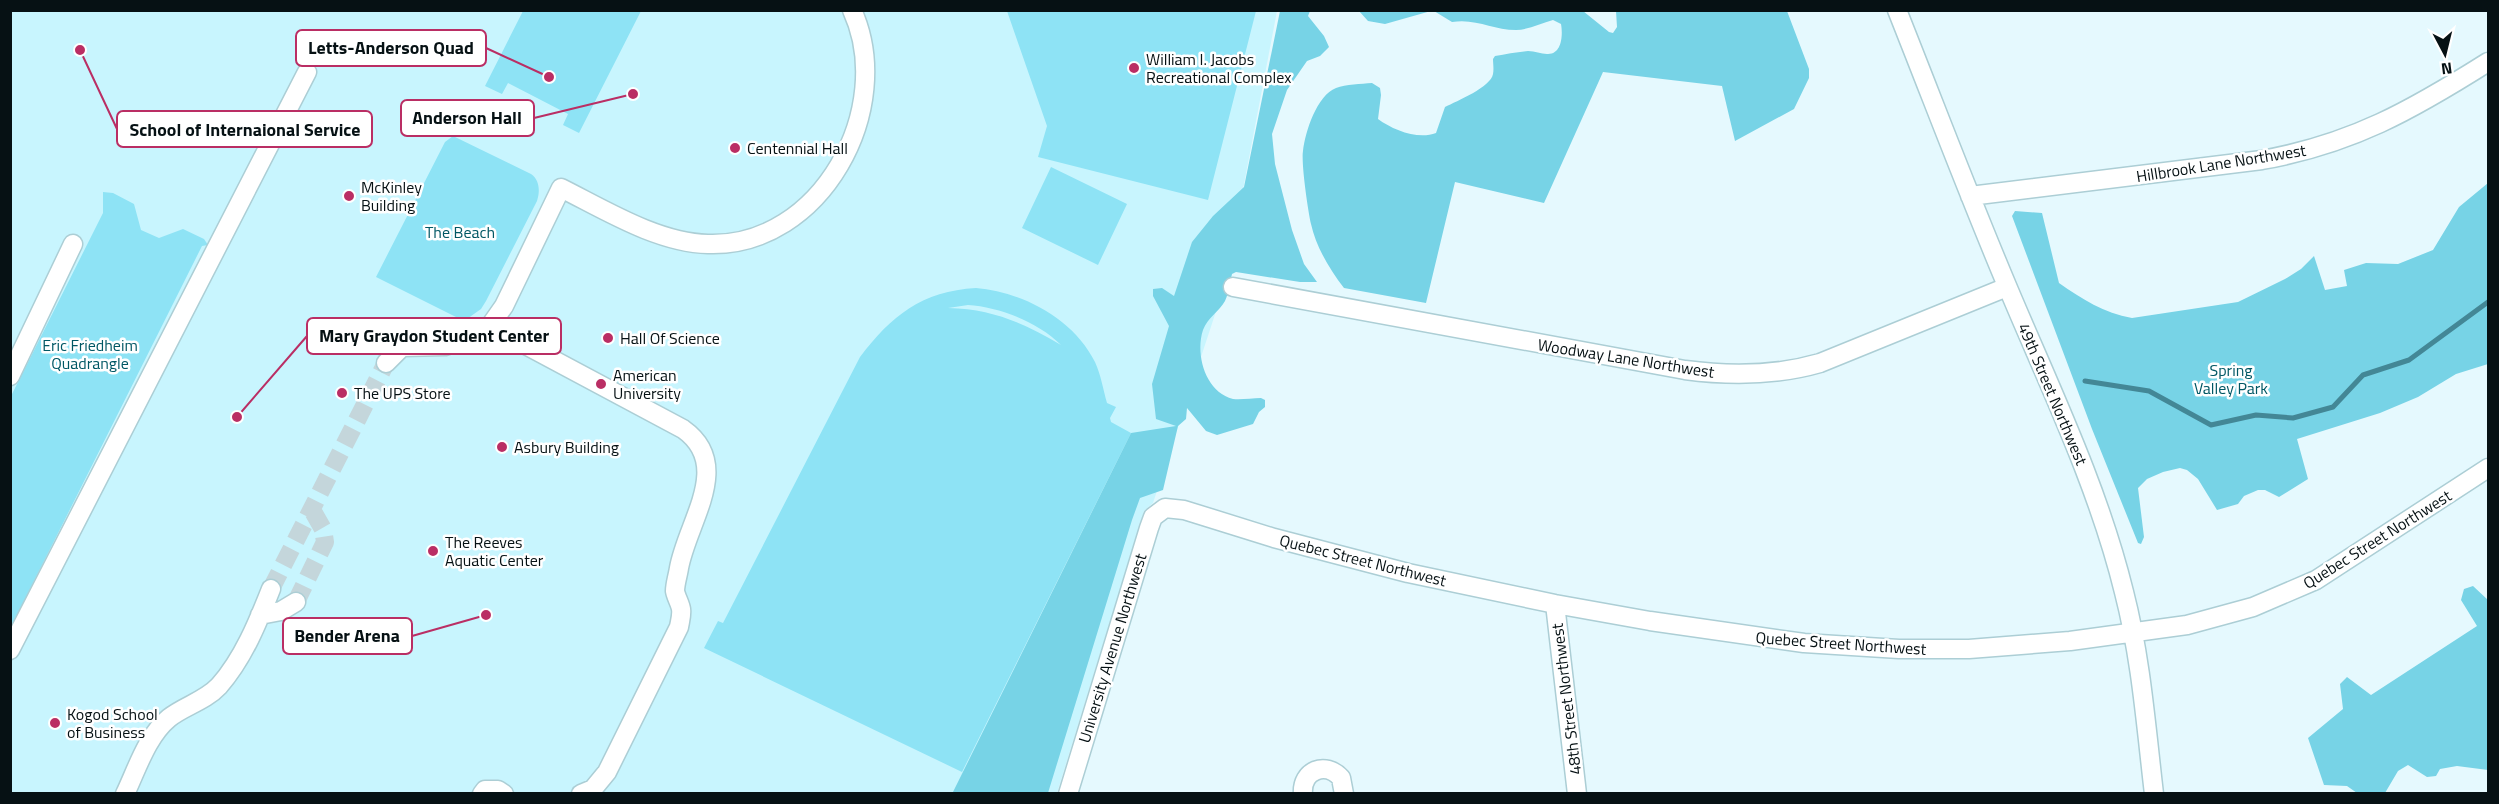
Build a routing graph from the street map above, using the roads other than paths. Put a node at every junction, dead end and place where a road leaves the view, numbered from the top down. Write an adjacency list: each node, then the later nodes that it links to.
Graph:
1 (852, 10): 9 (street)
2 (1897, 10): 5 (street, 49th Street Northwest)
3 (2488, 62): 5 (street, Hillbrook Lane Northwest)
4 (307, 72): 19 (street)
5 (1970, 196): 8 (street, 49th Street Northwest)
6 (73, 244): 11 (street)
7 (1233, 287): 8 (street, Woodway Lane Northwest)
8 (2007, 287): 18 (street, 49th Street Northwest)
9 (490, 326): 10 (street); 23 (street)
10 (386, 363)
11 (10, 376)
12 (2488, 468): 18 (street, Quebec Street Northwest)
13 (1165, 508): 16 (street, Quebec Street Northwest); 24 (street, University Avenue Northwest)
14 (272, 589): 17 (street)
15 (296, 602): 17 (street)
16 (1555, 604): 18 (street, Quebec Street Northwest); 27 (street, 48th Street Northwest)
17 (260, 615): 20 (street)
18 (2133, 632): 28 (street, 49th Street Northwest)
19 (10, 650)
20 (125, 794)
21 (482, 794): 22 (street)
22 (504, 794)
23 (581, 794)
24 (1068, 794)
25 (1303, 794): 26 (street)
26 (1344, 794)
27 (1577, 794)
28 (2154, 794)

